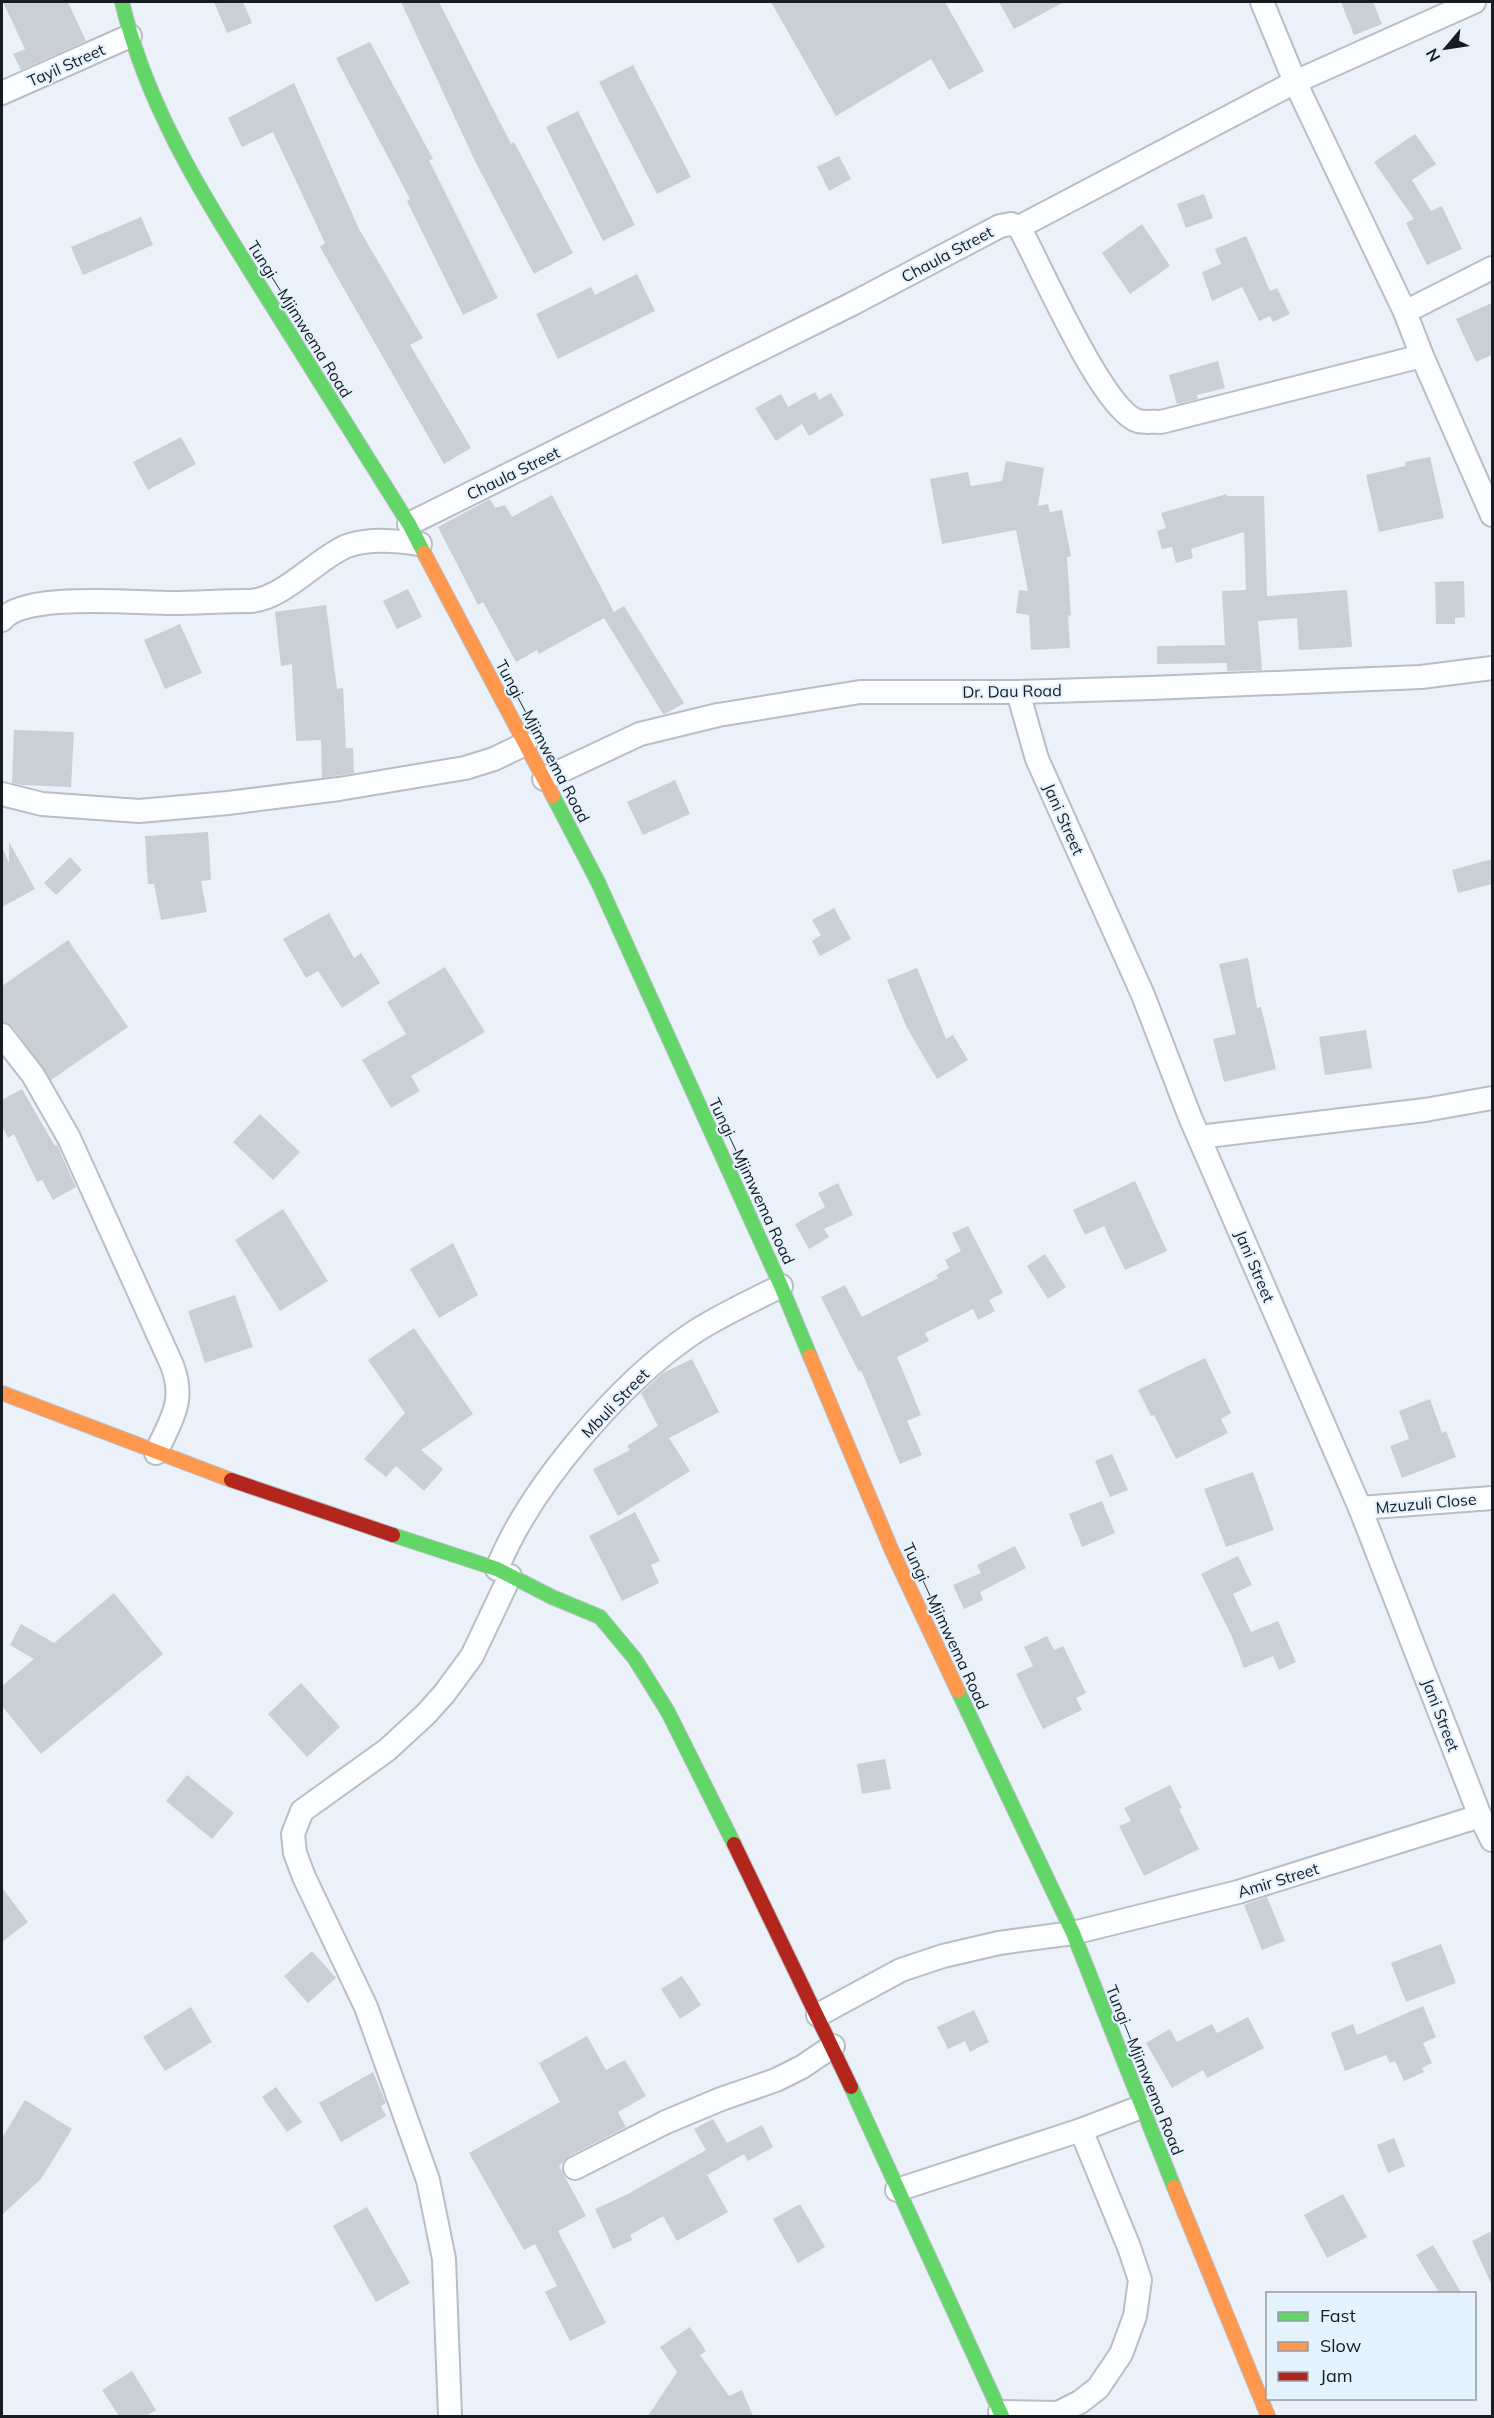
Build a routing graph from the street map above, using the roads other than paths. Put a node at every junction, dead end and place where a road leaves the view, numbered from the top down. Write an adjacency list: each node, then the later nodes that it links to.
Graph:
1 (122, 2): 4 (street, Tungi—Mjimwema Road)
2 (1262, 2): 5 (street)
3 (1474, 2): 5 (street)
4 (130, 36): 6 (street, Tayil Street); 12 (street, Tungi—Mjimwema Road)
5 (1295, 82): 7 (street); 9 (street)
6 (2, 93)
7 (1019, 227): 10 (street); 12 (street, Chaula Street)
8 (1492, 268): 9 (street)
9 (1405, 312): 10 (street)
10 (1422, 356): 11 (street)
11 (1492, 515)
12 (414, 534): 13 (street); 16 (street, Tungi—Mjimwema Road)
13 (2, 620)
14 (1492, 668): 15 (street, Dr. Dau Road)
15 (1018, 692): 17 (street, Dr. Dau Road); 21 (street, Jani Street)
16 (525, 744): 17 (street, Tungi—Mjimwema Road); 18 (street)
17 (544, 779): 22 (street, Tungi—Mjimwema Road)
18 (2, 794)
19 (2, 1035): 24 (street)
20 (1492, 1098): 21 (street)
21 (1199, 1137): 26 (street, Jani Street)
22 (781, 1286): 27 (street, Mbuli Street); 30 (street, Tungi—Mjimwema Road)
23 (2, 1393): 24 (street)
24 (156, 1453): 27 (street)
25 (1492, 1498): 26 (street, Mzuzuli Close)
26 (1360, 1508): 28 (street, Jani Street)
27 (504, 1573): 31 (street); 38 (street, Mbuli Street)
28 (1480, 1816): 29 (street, Jani Street); 30 (street, Amir Street)
29 (1492, 1840)
30 (1073, 1933): 31 (street, Amir Street); 33 (street, Tungi—Mjimwema Road)
31 (818, 2015): 32 (street)
32 (833, 2046): 35 (street); 36 (street)
33 (1141, 2107): 34 (street); 39 (street, Tungi—Mjimwema Road)
34 (1081, 2130): 36 (street); 37 (street)
35 (575, 2168)
36 (897, 2190): 37 (street)
37 (1001, 2414)
38 (450, 2416)
39 (1268, 2416)

